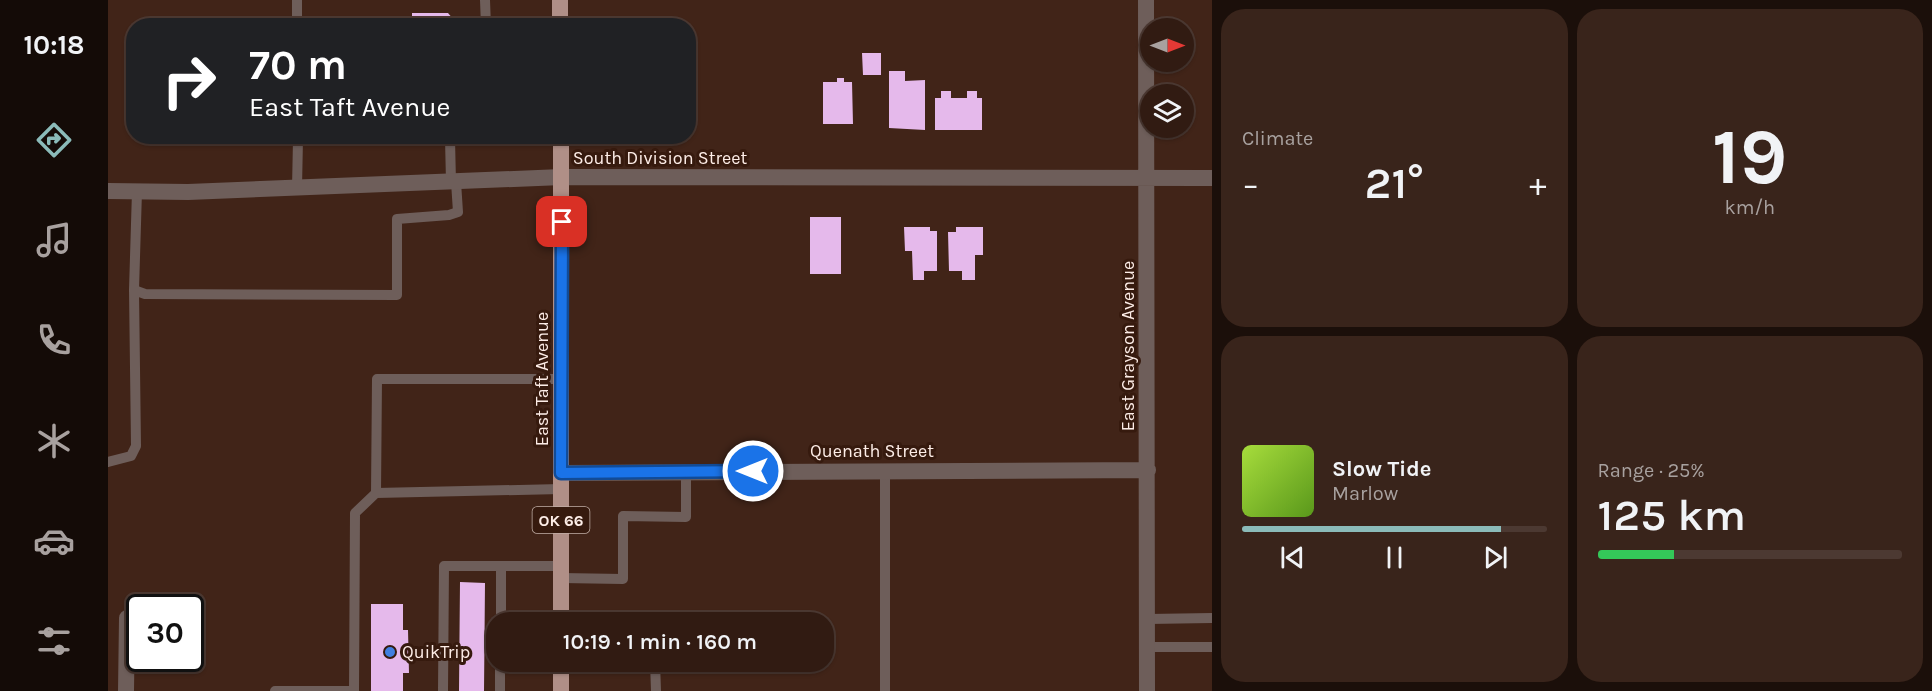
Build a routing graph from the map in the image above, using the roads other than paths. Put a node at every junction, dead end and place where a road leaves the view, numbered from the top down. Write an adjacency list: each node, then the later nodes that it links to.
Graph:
1 (297, 0): 5 (lane)
2 (485, 0): 6 (lane)
3 (560, 0): 7 (main road)
4 (1146, 0): 11 (street, East Grayson Avenue)
5 (297, 18)
6 (486, 18)
7 (560, 18)
8 (298, 144): 15 (lane)
9 (450, 144): 14 (lane)
10 (561, 144): 12 (main road, East Taft Avenue / OK 66)
11 (1147, 176): 12 (street, South Division Street); 13 (street, South Division Street); 21 (street, East Grayson Avenue)
12 (562, 177): 14 (street, South Division Street); 19 (main road, East Taft Avenue / OK 66)
13 (1212, 178)
14 (454, 182): 15 (street, South Division Street); 18 (lane)
15 (297, 188): 17 (street, South Division Street)
16 (108, 191): 17 (street, South Division Street)
17 (137, 191): 18 (lane)
18 (134, 290): 20 (lane)
19 (561, 379): 24 (main road, East Taft Avenue / OK 66); 25 (lane)
20 (108, 462)
21 (1148, 470): 23 (street, Quenath Street); 31 (street, East Grayson Avenue)
22 (686, 471): 23 (street, Quenath Street); 24 (street, Quenath Street); 27 (lane)
23 (885, 471): 45 (lane)
24 (561, 481): 25 (lane); 27 (main road, East Taft Avenue / OK 66)
25 (376, 493): 40 (lane)
26 (501, 566): 27 (lane); 28 (lane); 41 (lane)
27 (561, 572): 29 (main road, East Taft Avenue / OK 66)
28 (501, 612)
29 (561, 612)
30 (1212, 618): 31 (lane)
31 (1148, 619): 32 (street, East Grayson Avenue)
32 (1147, 647): 33 (lane); 46 (street, East Grayson Avenue)
33 (1212, 647)
34 (127, 672): 38 (street)
35 (500, 672): 42 (lane)
36 (561, 672): 43 (main road)
37 (655, 672): 44 (lane)
38 (126, 691)
39 (275, 691): 40 (lane)
40 (354, 691)
41 (443, 691)
42 (500, 691)
43 (561, 691)
44 (656, 691)
45 (885, 691)
46 (1147, 691)

